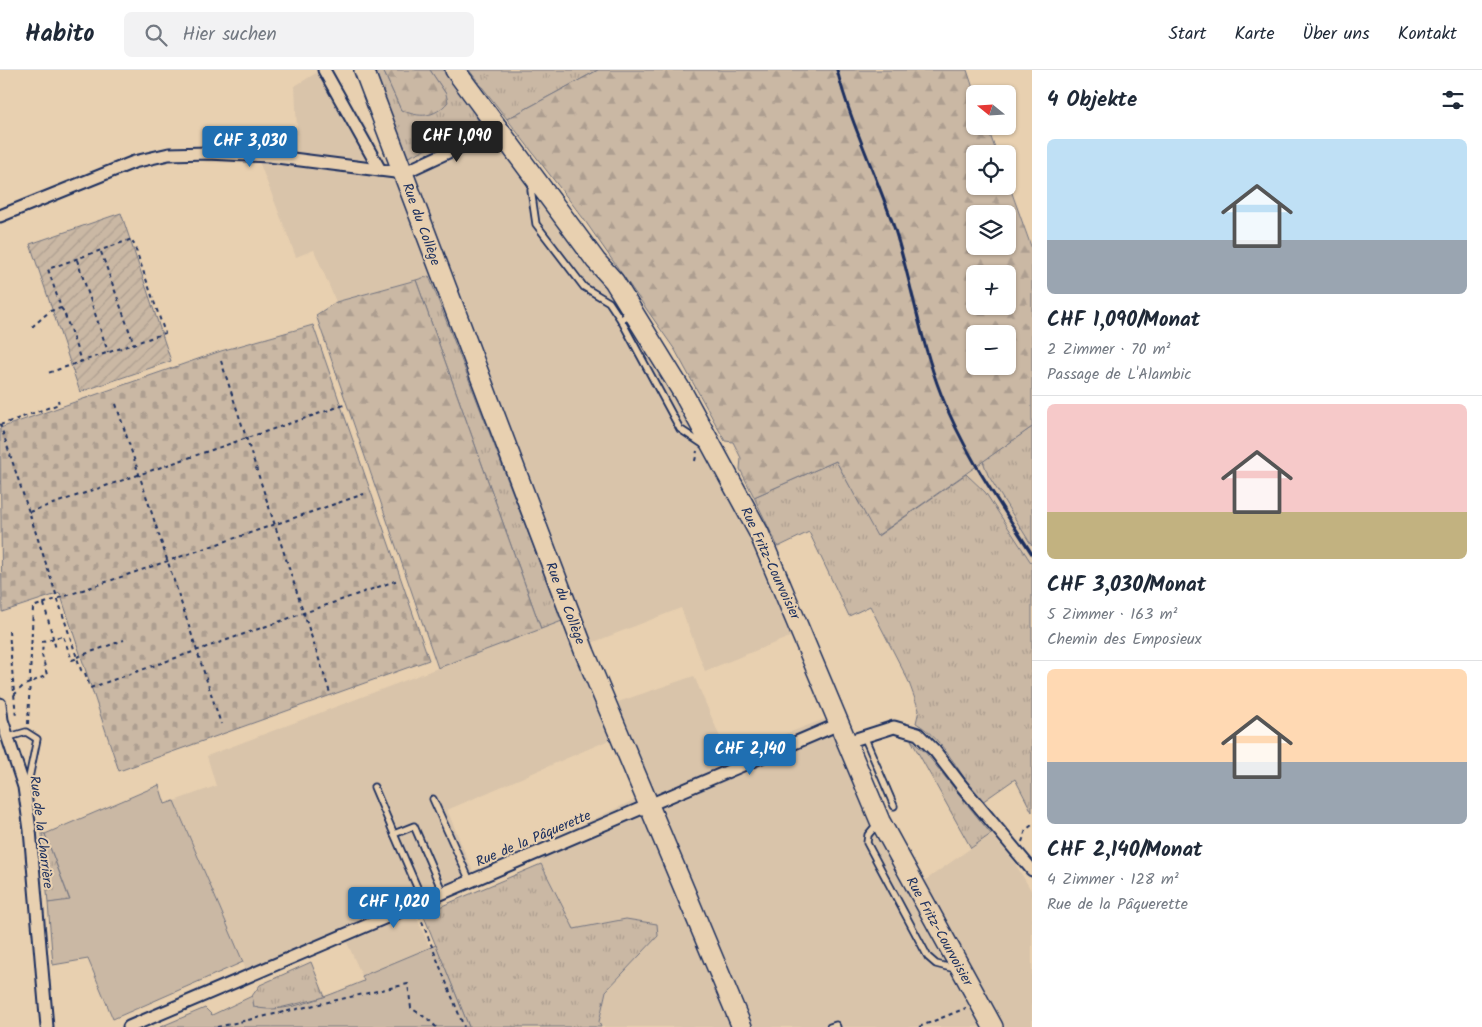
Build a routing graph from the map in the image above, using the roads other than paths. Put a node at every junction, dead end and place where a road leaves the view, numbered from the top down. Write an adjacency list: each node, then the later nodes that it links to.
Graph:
1 (324, 70): 5 (street)
2 (364, 70): 6 (main road, Rue du Collège)
3 (455, 70): 4 (main road, Rue Fritz-Courvoisier)
4 (498, 129): 6 (street); 7 (main road, Rue Fritz-Courvoisier)
5 (380, 170): 6 (street); 8 (street)
6 (403, 173): 17 (main road, Rue du Collège)
7 (535, 176): 9 (main road, Rue Fritz-Courvoisier); 9 (lane)
8 (0, 216)
9 (626, 316): 11 (main road, Rue Fritz-Courvoisier)
10 (0, 704): 12 (street, Rue de la Charrière)
11 (839, 724): 13 (main road, Rue Fritz-Courvoisier); 17 (street, Rue de la Pâquerette)
12 (9, 737): 14 (street, Rue de la Charrière); 14 (lane)
13 (855, 739): 18 (lane); 20 (street); 29 (main road, Rue Fritz-Courvoisier)
14 (24, 787): 24 (street, Rue de la Charrière)
15 (374, 787): 19 (lane)
16 (433, 799): 21 (lane)
17 (649, 804): 21 (street, Rue de la Pâquerette); 26 (main road, Rue du Collège)
18 (894, 806)
19 (394, 834): 22 (lane); 23 (lane)
20 (1032, 870)
21 (470, 881): 22 (street, Rue de la Pâquerette)
22 (443, 893): 23 (street, Rue de la Pâquerette)
23 (419, 904): 25 (street, Rue de la Pâquerette)
24 (47, 1027)
25 (129, 1027)
26 (742, 1027)
27 (830, 1027): 28 (lane)
28 (837, 1027)
29 (994, 1027)

